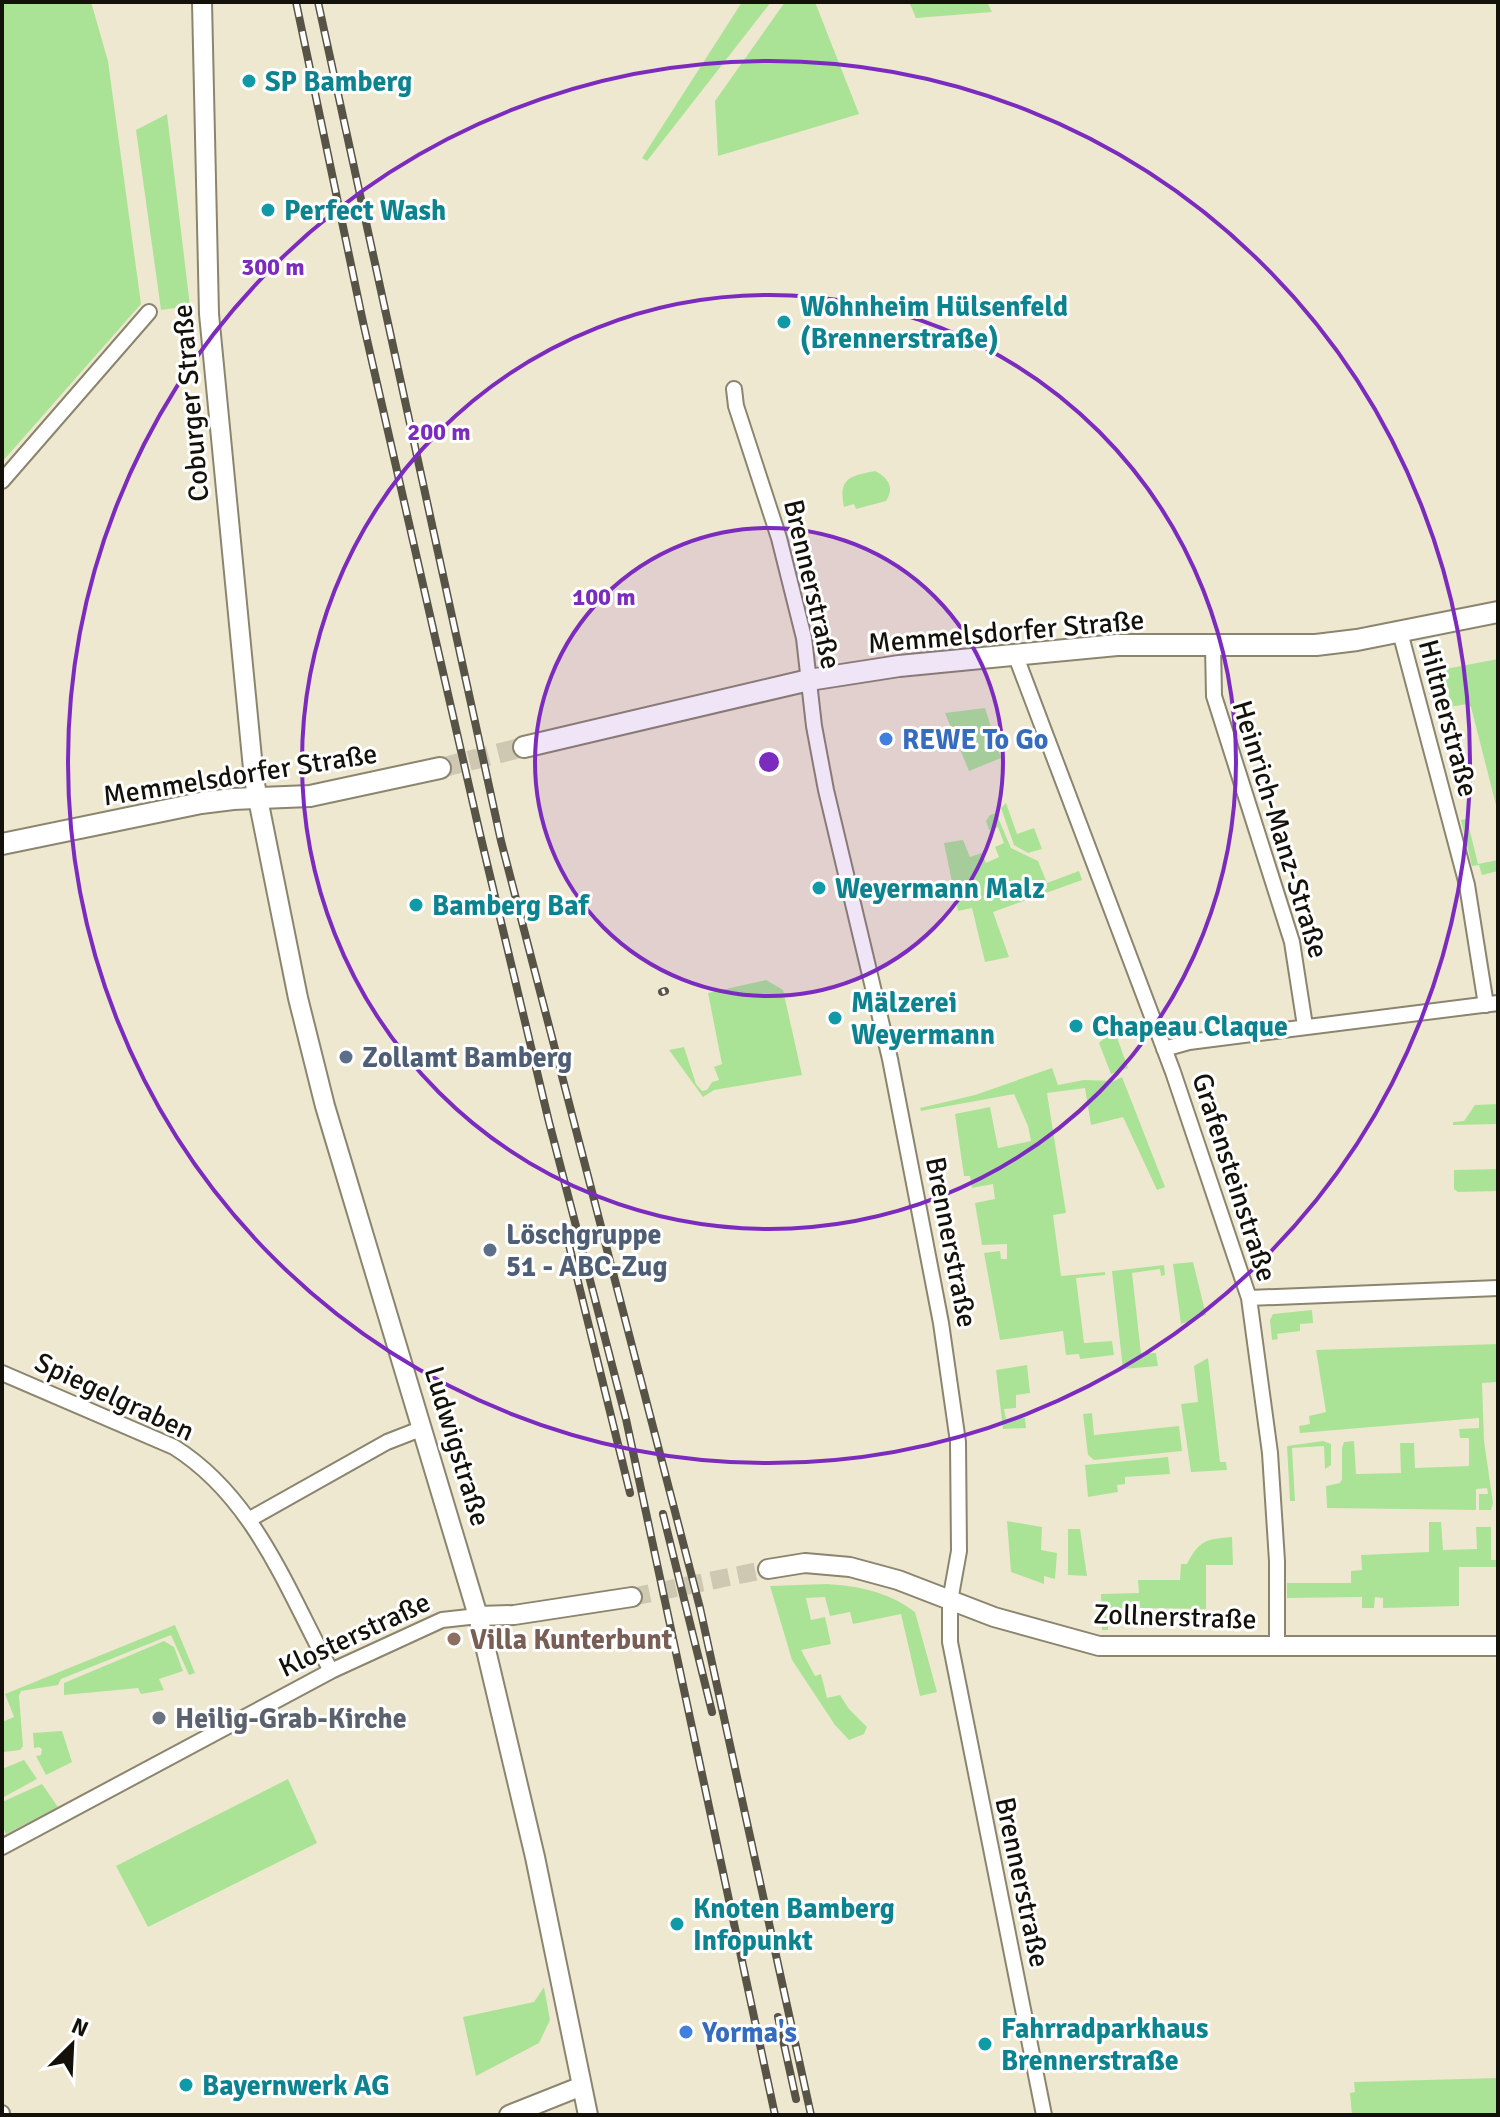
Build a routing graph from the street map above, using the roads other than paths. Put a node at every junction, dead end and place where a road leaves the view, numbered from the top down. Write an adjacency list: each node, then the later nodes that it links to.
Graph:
1 (202, 2): 12 (street, Coburger Straße)
2 (149, 312): 4 (street)
3 (734, 389): 9 (street, Brennerstraße)
4 (2, 481)
5 (1498, 612): 6 (main road, Memmelsdorfer Straße)
6 (1400, 632): 7 (main road, Memmelsdorfer Straße); 14 (street, Hiltnerstraße)
7 (1213, 646): 8 (main road, Memmelsdorfer Straße); 15 (street, Heinrich-Manz-Straße)
8 (1015, 654): 9 (main road, Memmelsdorfer Straße); 16 (street, Grafensteinstraße)
9 (809, 680): 10 (main road, Memmelsdorfer Straße); 24 (street, Brennerstraße)
10 (524, 747)
11 (440, 768): 12 (main road, Memmelsdorfer Straße)
12 (258, 798): 13 (main road, Memmelsdorfer Straße); 20 (street, Ludwigstraße)
13 (2, 844)
14 (1492, 1004): 15 (street)
15 (1305, 1026): 16 (street)
16 (1164, 1049): 18 (street, Grafensteinstraße)
17 (1498, 1288): 18 (street)
18 (1249, 1298): 27 (street, Grafensteinstraße)
19 (2, 1373): 21 (street, Spiegelgraben)
20 (423, 1428): 21 (street); 25 (street, Ludwigstraße)
21 (250, 1519): 28 (street, Spiegelgraben)
22 (768, 1569): 24 (street, Zollnerstraße)
23 (632, 1597): 25 (street)
24 (950, 1601): 27 (street, Zollnerstraße); 33 (street, Brennerstraße)
25 (478, 1616): 28 (street, Klosterstraße); 30 (street, Ludwigstraße)
26 (1498, 1646): 27 (street, Zollnerstraße)
27 (1277, 1647)
28 (331, 1671): 29 (street, Klosterstraße)
29 (2, 1847)
30 (582, 2086): 31 (street); 32 (street, Ludwigstraße)
31 (509, 2115)
32 (588, 2115)
33 (1044, 2115)

